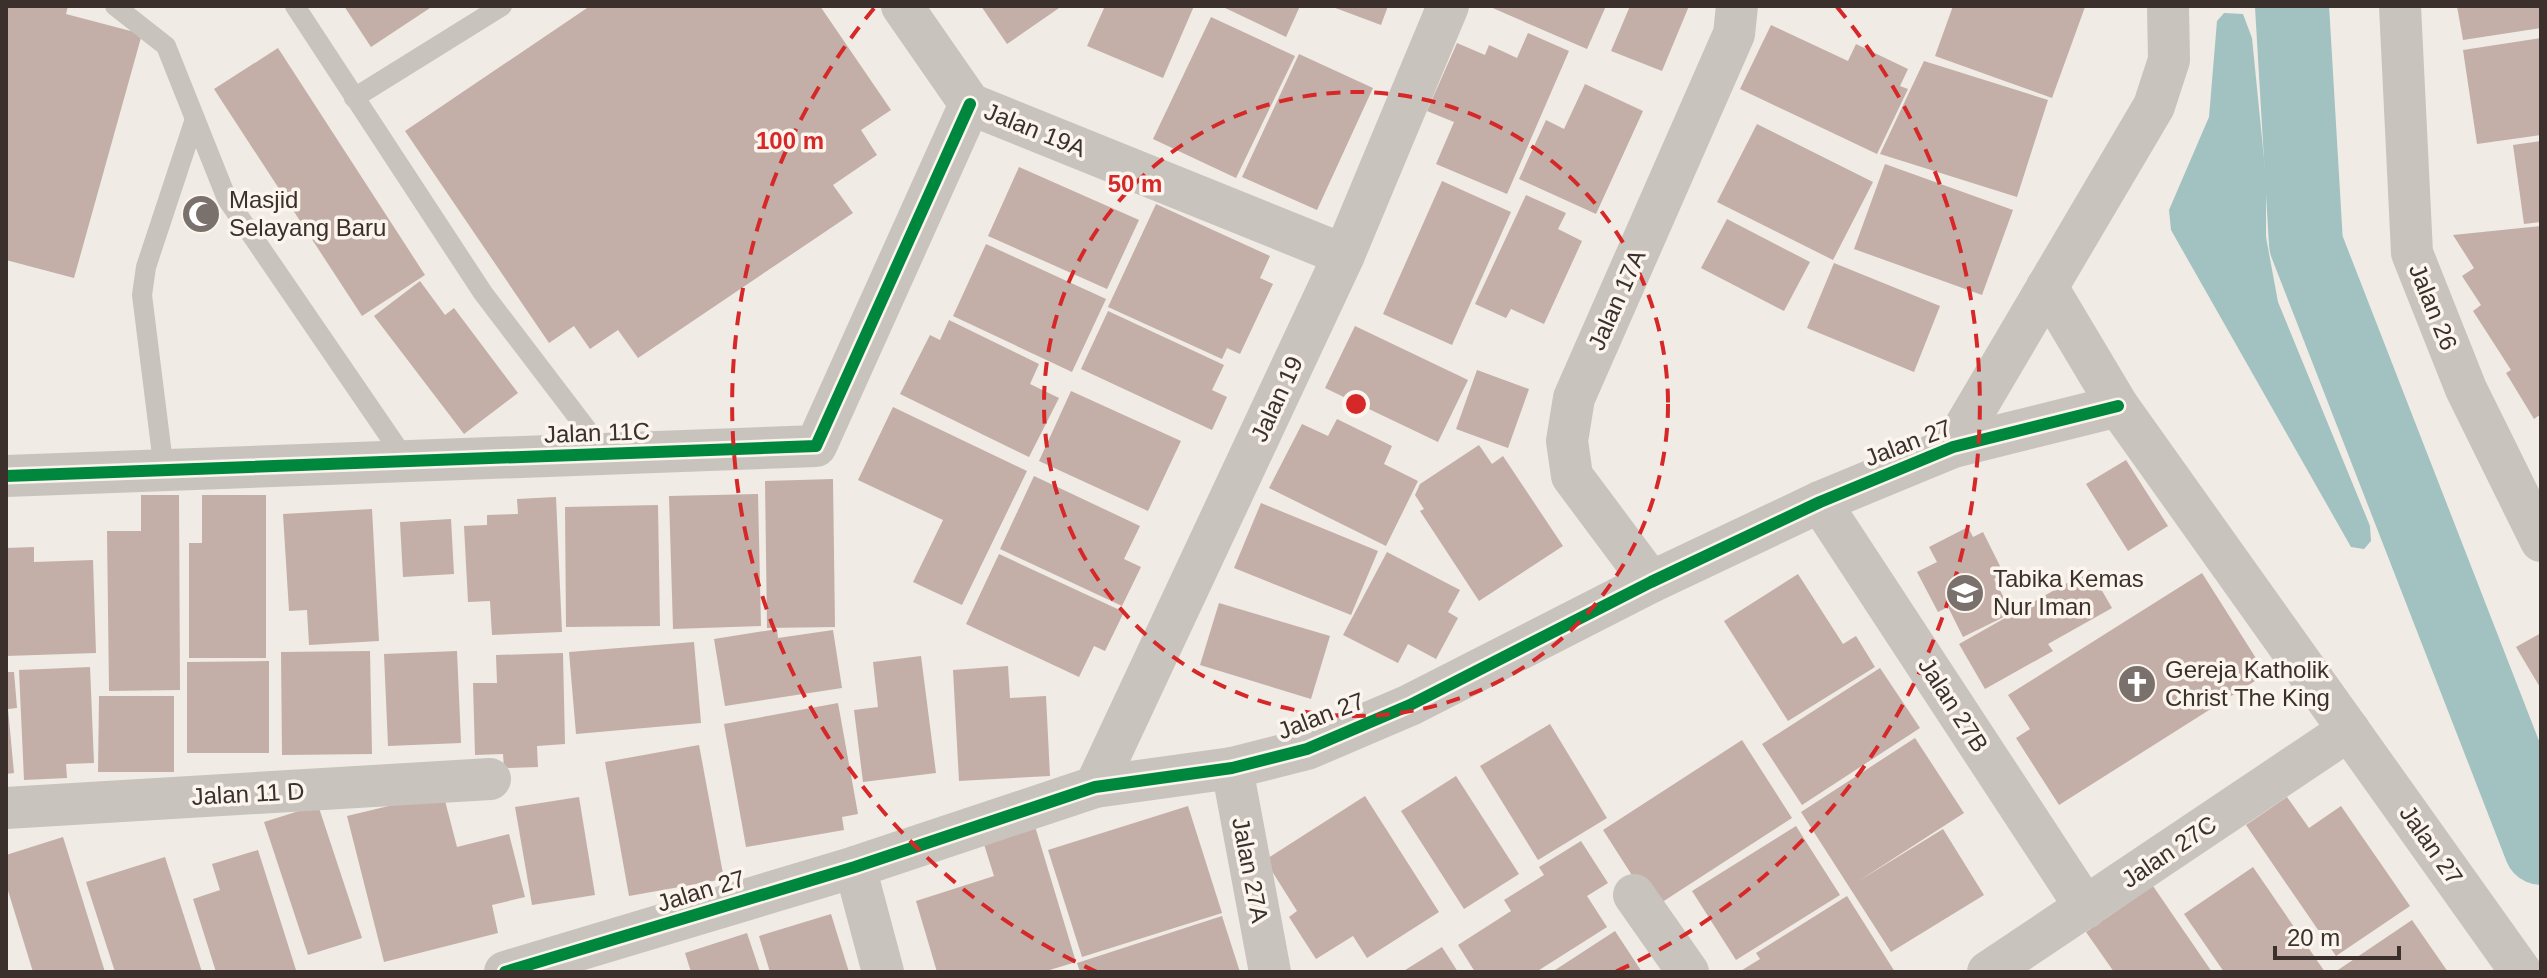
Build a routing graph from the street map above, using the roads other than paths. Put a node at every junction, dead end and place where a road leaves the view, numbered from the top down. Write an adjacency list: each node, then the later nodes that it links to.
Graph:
1 (115, 6): 11 (lane)
2 (295, 6): 9 (lane)
3 (502, 6): 9 (lane)
4 (902, 6): 10 (street, Jalan 19A)
5 (1448, 6): 12 (street, Jalan 19)
6 (1737, 6): 22 (street, Jalan 17A)
7 (2168, 6): 13 (street)
8 (2400, 6): 21 (street, Jalan 26)
9 (354, 98): 16 (lane)
10 (970, 104): 12 (street, Jalan 19A); 16 (street, Jalan 11C)
11 (195, 119): 17 (lane); 18 (lane)
12 (1344, 255): 26 (street, Jalan 19)
13 (2047, 287): 14 (street, Jalan 27); 15 (street, Jalan 27)
14 (2118, 406): 15 (street, Jalan 27); 23 (street, Jalan 27)
15 (1953, 447): 20 (street, Jalan 27)
16 (606, 454): 17 (street, Jalan 11C)
17 (408, 463): 18 (street, Jalan 11C)
18 (164, 471): 19 (street, Jalan 11C)
19 (6, 476)
20 (1820, 502): 22 (street, Jalan 27); 30 (street, Jalan 27B)
21 (2541, 541)
22 (1651, 582): 24 (street, Jalan 27)
23 (2349, 730): 30 (street, Jalan 27C); 36 (street, Jalan 27)
24 (1232, 768): 26 (street, Jalan 27); 33 (street, Jalan 27A)
25 (490, 779): 27 (street, Jalan 11 D)
26 (1095, 787): 28 (street, Jalan 27)
27 (6, 808)
28 (855, 867): 31 (street, Jalan 27); 32 (street)
29 (1634, 895): 34 (street)
30 (2086, 908): 35 (street, Jalan 27C)
31 (505, 972)
32 (883, 972)
33 (1270, 972)
34 (1688, 972)
35 (1988, 972)
36 (2521, 972)

